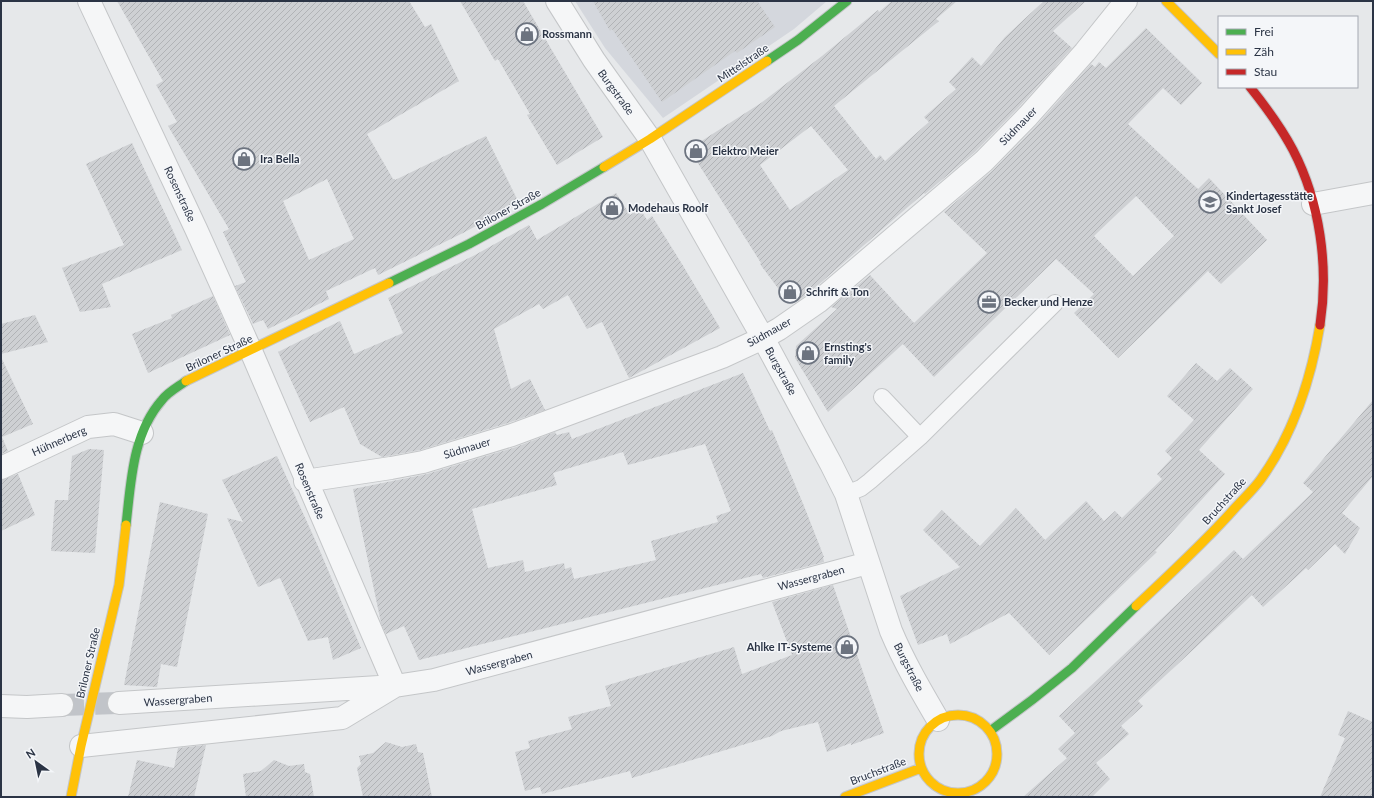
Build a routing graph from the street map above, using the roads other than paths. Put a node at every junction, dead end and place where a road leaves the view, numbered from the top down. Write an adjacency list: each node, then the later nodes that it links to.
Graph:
1 (89, 1): 13 (street, Rosenstraße)
2 (556, 1): 8 (street, Burgstraße)
3 (847, 1): 8 (main road, Mittelstraße)
4 (1126, 1): 12 (street, Südmauer)
5 (1166, 1): 6 (main road)
6 (1218, 53)
7 (1251, 88): 10 (main road, Bruchstraße)
8 (650, 139): 12 (street, Burgstraße); 13 (main road, Briloner Straße)
9 (1373, 193): 10 (street)
10 (1313, 204): 26 (main road, Bruchstraße)
11 (1055, 303): 16 (lane)
12 (763, 338): 18 (street, Südmauer); 19 (street, Burgstraße)
13 (250, 351): 15 (main road, Briloner Straße); 18 (street, Rosenstraße)
14 (882, 397): 16 (lane)
15 (142, 433): 17 (street, Hühnerberg); 27 (main road, Briloner Straße)
16 (920, 437): 19 (lane)
17 (1, 468)
18 (306, 481): 21 (street, Rosenstraße)
19 (846, 494): 20 (street, Burgstraße)
20 (868, 563): 21 (street, Wassergraben); 25 (street, Burgstraße)
21 (395, 686): 22 (street, Wassergraben); 27 (street)
22 (119, 703)
23 (62, 705): 24 (street)
24 (1, 706)
25 (938, 720): 26 (main road); 28 (main road)
26 (990, 730): 29 (main road)
27 (81, 746): 30 (main road, Briloner Straße)
28 (921, 768): 29 (main road); 31 (main road, Bruchstraße)
29 (970, 794)
30 (71, 797)
31 (845, 797)

